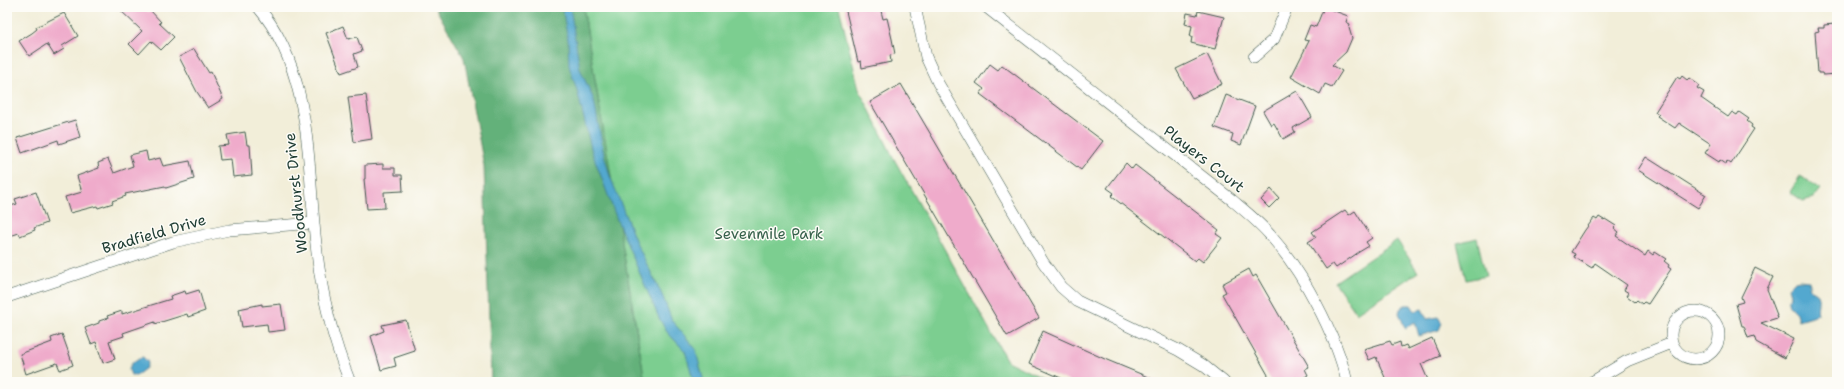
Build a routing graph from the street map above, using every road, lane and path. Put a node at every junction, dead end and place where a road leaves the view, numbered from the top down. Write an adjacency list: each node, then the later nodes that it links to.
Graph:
1 (258, 7): 6 (street, Woodhurst Drive)
2 (915, 7): 10 (street)
3 (986, 7): 11 (street, Players Court)
4 (1287, 7): 5 (street)
5 (1254, 58)
6 (314, 223): 7 (street, Bradfield Drive); 9 (street, Woodhurst Drive)
7 (7, 297)
8 (1672, 343): 8 (street); 12 (street)
9 (350, 382)
10 (1224, 382)
11 (1347, 382)
12 (1592, 382)

